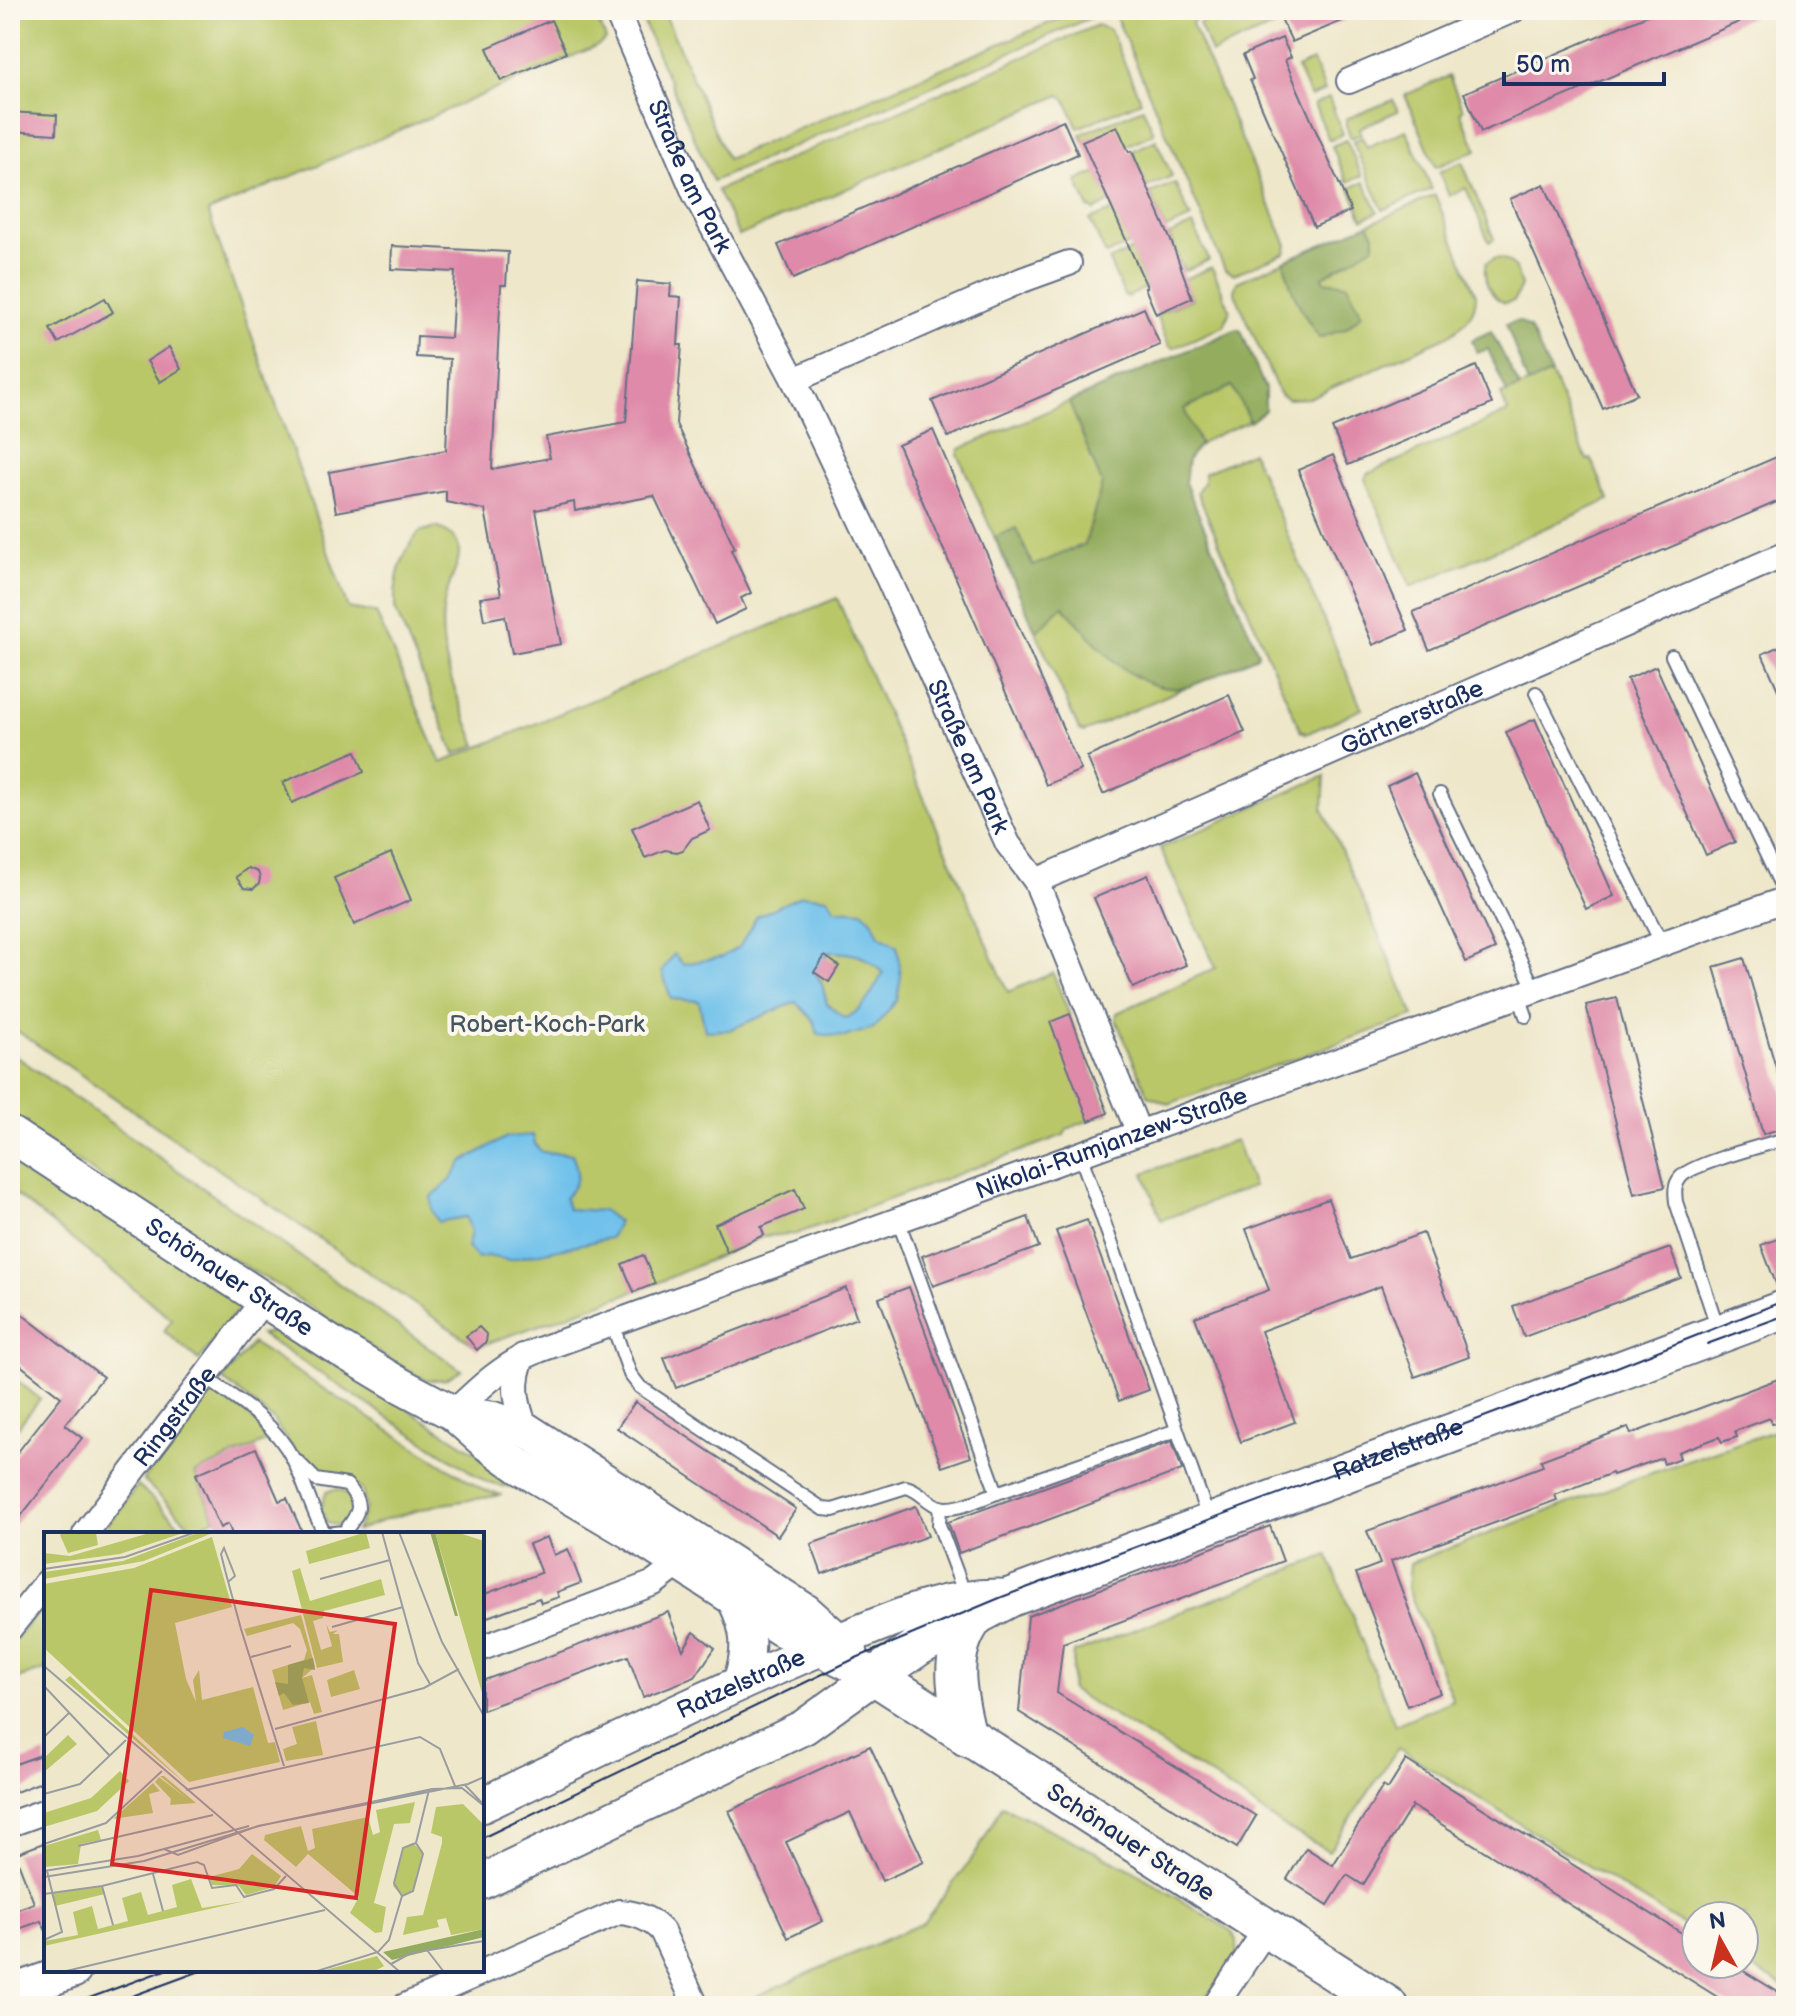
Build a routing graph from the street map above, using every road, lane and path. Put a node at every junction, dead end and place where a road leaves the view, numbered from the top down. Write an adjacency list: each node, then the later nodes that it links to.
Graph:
1 (616, 10): 5 (street, Straße am Park)
2 (1513, 10): 3 (street)
3 (1349, 81)
4 (1069, 263): 5 (street)
5 (794, 380): 10 (street, Straße am Park)
6 (1786, 554): 10 (street, Gärtnerstraße)
7 (1672, 656): 11 (lane)
8 (1536, 693): 12 (lane)
9 (1440, 794): 13 (lane)
10 (1036, 881): 14 (street, Straße am Park)
11 (1785, 903): 12 (street, Nikolai-Rumjanzew-Straße)
12 (1657, 949): 13 (street, Nikolai-Rumjanzew-Straße)
13 (1526, 1000): 14 (street, Nikolai-Rumjanzew-Straße)
14 (1139, 1133): 17 (street, Nikolai-Rumjanzew-Straße)
15 (10, 1134): 19 (main road, Schönauer Straße)
16 (1786, 1139): 22 (lane)
17 (1080, 1154): 18 (street, Nikolai-Rumjanzew-Straße); 27 (lane)
18 (898, 1220): 21 (street, Nikolai-Rumjanzew-Straße); 29 (lane)
19 (265, 1298): 24 (street, Ringstraße); 25 (main road, Schönauer Straße)
20 (1786, 1309): 22 (main road, Ratzelstraße)
21 (612, 1323): 23 (street, Nikolai-Rumjanzew-Straße); 30 (lane)
22 (1720, 1334): 31 (main road, Ratzelstraße)
23 (523, 1356): 25 (street, Nikolai-Rumjanzew-Straße); 26 (street)
24 (206, 1378): 28 (lane); 32 (street, Ringstraße)
25 (453, 1413): 26 (main road, Schönauer Straße); 35 (main road, Schönauer Straße)
26 (526, 1430): 40 (main road, Schönauer Straße)
27 (1177, 1430): 29 (lane); 31 (lane)
28 (292, 1456): 33 (lane); 34 (lane)
29 (997, 1493): 30 (lane)
30 (940, 1507): 38 (lane)
31 (1210, 1523): 38 (main road, Ratzelstraße)
32 (87, 1532)
33 (324, 1532)
34 (344, 1532)
35 (679, 1564): 37 (main road, Schönauer Straße); 41 (street)
36 (44, 1586): 39 (street)
37 (735, 1600): 40 (main road, Schönauer Straße); 43 (main road)
38 (970, 1608): 40 (main road, Ratzelstraße); 42 (main road, Ratzelstraße); 44 (main road)
39 (10, 1628)
40 (830, 1645): 42 (main road, Schönauer Straße); 43 (main road, Ratzelstraße)
41 (484, 1647)
42 (875, 1676): 44 (main road, Schönauer Straße); 48 (main road, Ratzelstraße)
43 (740, 1683): 45 (main road, Ratzelstraße)
44 (967, 1737): 49 (main road, Schönauer Straße)
45 (484, 1804)
46 (44, 1812): 47 (street)
47 (10, 1824)
48 (484, 1881)
49 (1267, 1928): 56 (street); 57 (main road, Schönauer Straße)
50 (484, 1970): 55 (street)
51 (68, 1972): 53 (main road)
52 (480, 1972): 54 (street)
53 (10, 1993)
54 (405, 2006)
55 (696, 2006)
56 (1215, 2006)
57 (1388, 2006)

